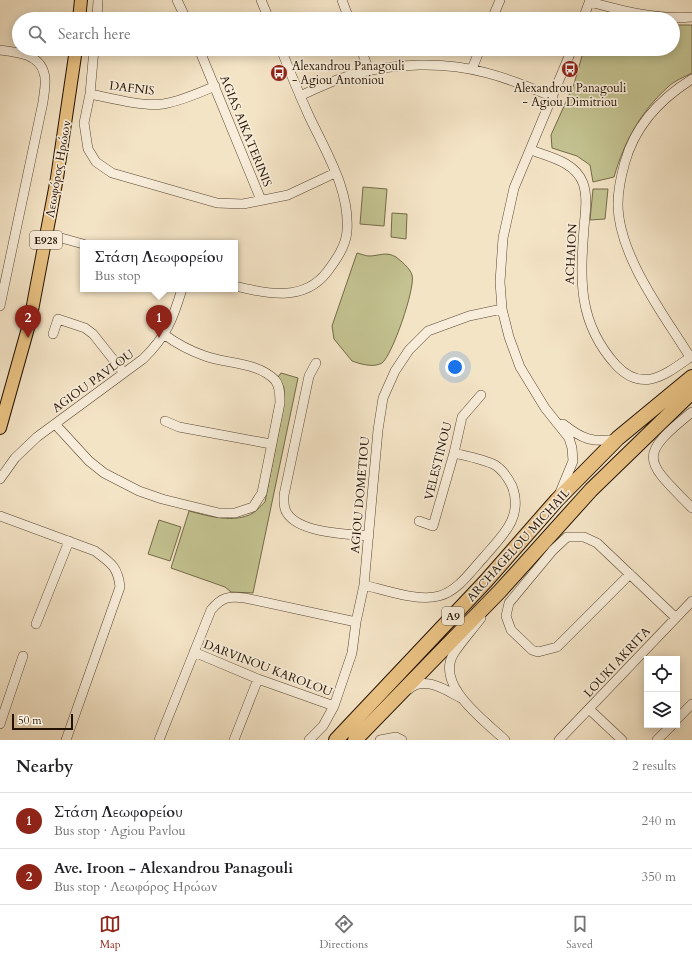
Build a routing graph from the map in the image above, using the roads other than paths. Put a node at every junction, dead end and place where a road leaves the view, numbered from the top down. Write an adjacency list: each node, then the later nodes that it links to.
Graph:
1 (81, 0): 8 (main road)
2 (98, 0): 9 (street)
3 (177, 0): 10 (street)
4 (261, 0): 11 (street)
5 (342, 0): 12 (street)
6 (500, 0): 13 (street)
7 (590, 1): 14 (street); 15 (street)
8 (80, 12)
9 (97, 12)
10 (183, 12)
11 (266, 12)
12 (346, 12)
13 (495, 12)
14 (586, 12)
15 (627, 12)
16 (680, 17): 17 (street)
17 (692, 17)
18 (0, 50): 19 (street)
19 (12, 52)
20 (28, 56): 42 (street)
21 (75, 56): 38 (main road, Λεωφόρος Ηρώων / E928)
22 (93, 56): 32 (street)
23 (202, 56): 31 (street, AGIAS AIKATERINIS)
24 (284, 56): 33 (street)
25 (363, 56): 29 (street)
26 (477, 56): 28 (street)
27 (569, 56): 34 (street)
28 (472, 69): 29 (street); 34 (street)
29 (369, 71): 33 (street)
30 (692, 79): 46 (street)
31 (216, 86): 32 (street, DAFNIS); 37 (street, AGIAS AIKATERINIS)
32 (90, 94): 37 (street)
33 (300, 96): 36 (street)
34 (553, 97): 35 (street)
35 (531, 150): 43 (street); 46 (street, ACHAION)
36 (335, 173): 37 (street); 40 (street)
37 (261, 200)
38 (47, 234): 39 (street); 58 (main road, Λεωφόρος Ηρώων / E928)
39 (80, 243)
40 (238, 287)
41 (181, 292): 45 (street, AGIOU PAVLOU)
42 (0, 306)
43 (502, 309): 55 (street); 68 (street, AGIOU DOMETIOU)
44 (53, 334): 48 (street)
45 (165, 335): 48 (street, AGIOU PAVLOU); 61 (street)
46 (691, 360): 53 (highway)
47 (316, 363): 68 (street)
48 (124, 373): 57 (street, AGIOU PAVLOU)
49 (692, 377): 53 (highway, ARCHAGELOU MICHAIL / A9)
50 (692, 392): 59 (highway, ARCHAGELOU MICHAIL / A9)
51 (481, 395): 62 (street, VELESTINOU)
52 (692, 401): 59 (highway)
53 (650, 410): 60 (highway, ARCHAGELOU MICHAIL / A9)
54 (692, 412): 65 (street)
55 (554, 417): 60 (street); 64 (street)
56 (165, 421): 61 (street)
57 (55, 424): 61 (street); 63 (street, AGIOU PAVLOU)
58 (0, 428)
59 (648, 434): 72 (highway, ARCHAGELOU MICHAIL / A9)
60 (618, 438): 64 (highway, ARCHAGELOU MICHAIL / A9)
61 (271, 444)
62 (454, 453): 67 (street, VELESTINOU); 71 (street)
63 (0, 479)
64 (557, 500): 81 (highway, ARCHAGELOU MICHAIL / A9)
65 (692, 508)
66 (0, 516): 69 (street)
67 (419, 521)
68 (369, 536): 71 (street, AGIOU DOMETIOU)
69 (68, 541): 76 (street); 89 (street)
70 (630, 574): 70 (street); 74 (street)
71 (364, 585): 75 (street, AGIOU DOMETIOU)
72 (500, 591): 80 (street); 81 (highway, ARCHAGELOU MICHAIL / A9)
73 (692, 601): 74 (street, LOUKI AKRITA)
74 (676, 618): 84 (street, LOUKI AKRITA)
75 (356, 622): 77 (street); 83 (street, AGIOU DOMETIOU)
76 (36, 624)
77 (194, 652): 79 (street, DARVINOU KAROLOU); 90 (street)
78 (23, 656): 86 (street)
79 (258, 679): 83 (street, DARVINOU KAROLOU); 91 (street)
80 (461, 698): 81 (street); 95 (street)
81 (384, 704): 88 (highway, ARCHAGELOU MICHAIL / A9); 88 (highway, ARCHAGELOU MICHAIL / A9)
82 (692, 704): 85 (street)
83 (334, 706): 92 (street, AGIOU DOMETIOU)
84 (590, 709): 96 (street, LOUKI AKRITA); 97 (street)
85 (680, 716)
86 (0, 724)
87 (669, 728): 98 (street)
88 (344, 738)
89 (66, 740)
90 (159, 740)
91 (234, 740)
92 (309, 740)
93 (380, 740): 94 (street)
94 (402, 740)
95 (505, 740)
96 (559, 740)
97 (622, 740)
98 (657, 740)

